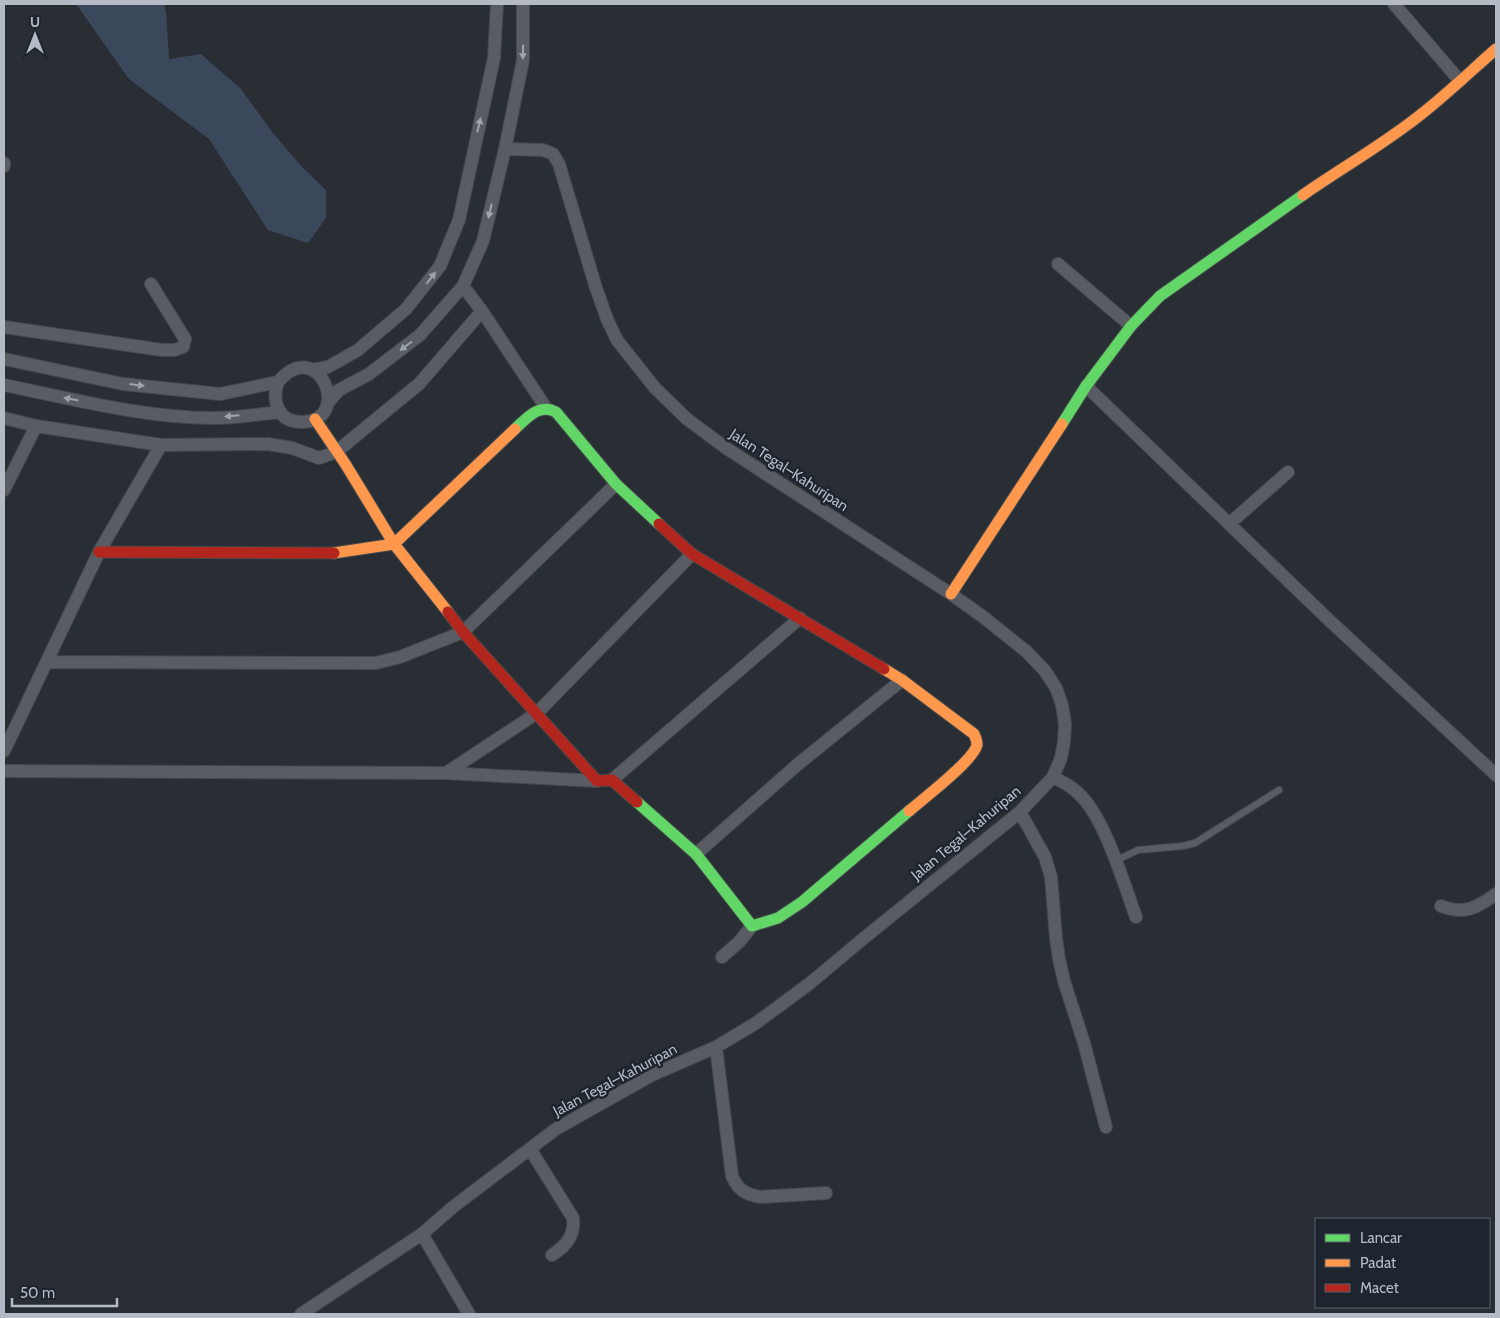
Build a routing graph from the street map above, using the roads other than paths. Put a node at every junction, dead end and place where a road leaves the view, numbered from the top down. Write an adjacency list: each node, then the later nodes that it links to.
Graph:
1 (497, 4): 14 (street, one-way to 1)
2 (523, 4): 6 (street, one-way to 6)
3 (1394, 4): 5 (street)
4 (1496, 49): 5 (street)
5 (1460, 81): 11 (street)
6 (505, 149): 9 (street, one-way to 9); 33 (street, Jalan Tegal–Kahuripan)
7 (1058, 264): 11 (street)
8 (151, 284): 12 (street)
9 (463, 286): 10 (street); 18 (street, one-way to 18)
10 (482, 312): 19 (street); 25 (street)
11 (1131, 326): 17 (street)
12 (4, 327)
13 (4, 359): 15 (street, one-way to 15)
14 (312, 370): 15 (street); 18 (street)
15 (278, 382): 20 (street)
16 (4, 385): 20 (street, one-way to 16)
17 (1086, 386): 29 (street); 33 (street)
18 (327, 404): 22 (street)
19 (546, 408): 27 (street); 30 (street)
20 (280, 412): 22 (street)
21 (4, 418): 23 (street)
22 (315, 418): 25 (street)
23 (36, 426): 24 (street); 28 (street)
24 (161, 445): 25 (street); 31 (street)
25 (336, 452): 30 (street)
26 (1288, 472): 29 (street)
27 (616, 484): 32 (street); 35 (street)
28 (4, 490)
29 (1229, 524): 42 (street)
30 (394, 544): 31 (street); 35 (street)
31 (99, 552): 36 (street)
32 (692, 554): 34 (street); 38 (street)
33 (951, 594): 43 (street, Jalan Tegal–Kahuripan)
34 (800, 618): 37 (street); 44 (street)
35 (463, 632): 36 (street); 38 (street)
36 (47, 662): 39 (street)
37 (902, 680): 48 (street); 53 (street)
38 (538, 713): 41 (street); 45 (street)
39 (4, 751)
40 (4, 771): 41 (street)
41 (446, 773): 45 (street)
42 (1496, 775)
43 (1053, 777): 47 (street, Jalan Tegal–Kahuripan); 49 (street)
44 (612, 780): 45 (street); 48 (street)
45 (597, 781)
46 (1279, 790): 49 (lane)
47 (1020, 812): 55 (street, Jalan Tegal–Kahuripan); 56 (street)
48 (696, 854): 53 (street)
49 (1115, 861): 52 (street)
50 (1496, 894): 51 (street)
51 (1440, 906)
52 (1136, 917)
53 (752, 926): 54 (street)
54 (722, 957)
55 (716, 1047): 57 (street, Jalan Tegal–Kahuripan); 58 (street)
56 (1106, 1127)
57 (530, 1149): 59 (street, Jalan Tegal–Kahuripan); 60 (street)
58 (826, 1193)
59 (422, 1234): 61 (street, Jalan Tegal–Kahuripan); 62 (street)
60 (552, 1255)
61 (301, 1314)
62 (469, 1314)

